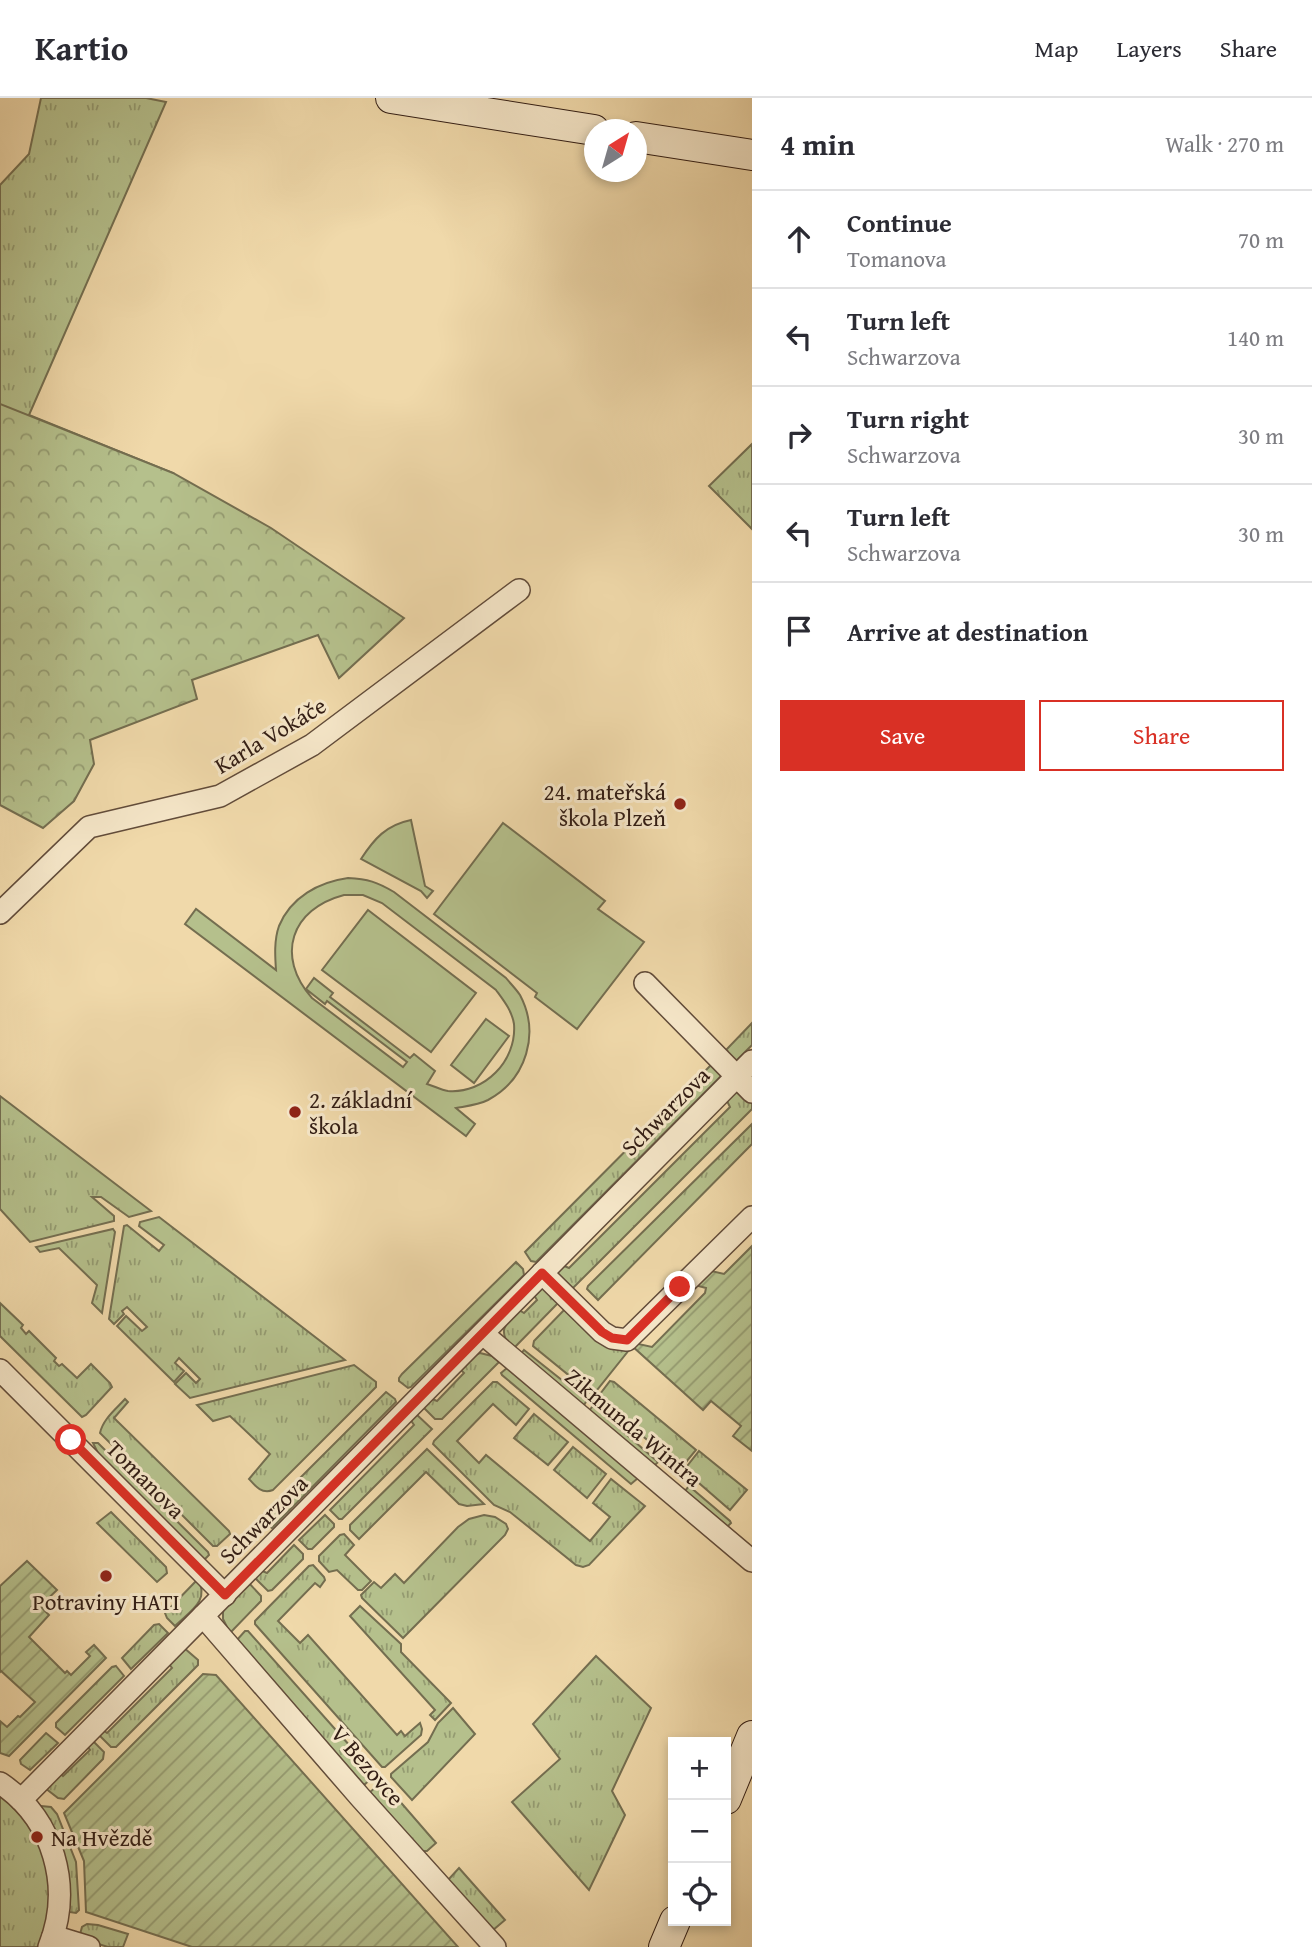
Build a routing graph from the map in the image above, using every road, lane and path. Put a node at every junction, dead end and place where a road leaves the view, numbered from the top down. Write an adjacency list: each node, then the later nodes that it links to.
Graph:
1 (404, 99): 2 (street)
2 (515, 107): 3 (street)
3 (584, 127)
4 (647, 139): 5 (street)
5 (752, 155)
6 (519, 590): 7 (street, Karla Vokáče)
7 (0, 913)
8 (645, 984): 9 (street, Schwarzova)
9 (745, 1068): 10 (street, Schwarzova); 12 (street, Schwarzova)
10 (752, 1092)
11 (752, 1217): 12 (street)
12 (542, 1273): 13 (street, Schwarzova)
13 (483, 1334): 15 (street, Zikmunda Wintra); 16 (street, Schwarzova)
14 (0, 1370): 16 (street, Tomanova)
15 (752, 1561)
16 (225, 1595): 17 (street, Schwarzova)
17 (203, 1616): 21 (street, Schwarzova); 25 (street, V Bezovce)
18 (752, 1736): 20 (street)
19 (0, 1783): 21 (street)
20 (731, 1787)
21 (21, 1800): 23 (street)
22 (673, 1926): 26 (street)
23 (51, 1942): 24 (street)
24 (89, 1947)
25 (495, 1947)
26 (664, 1947)

